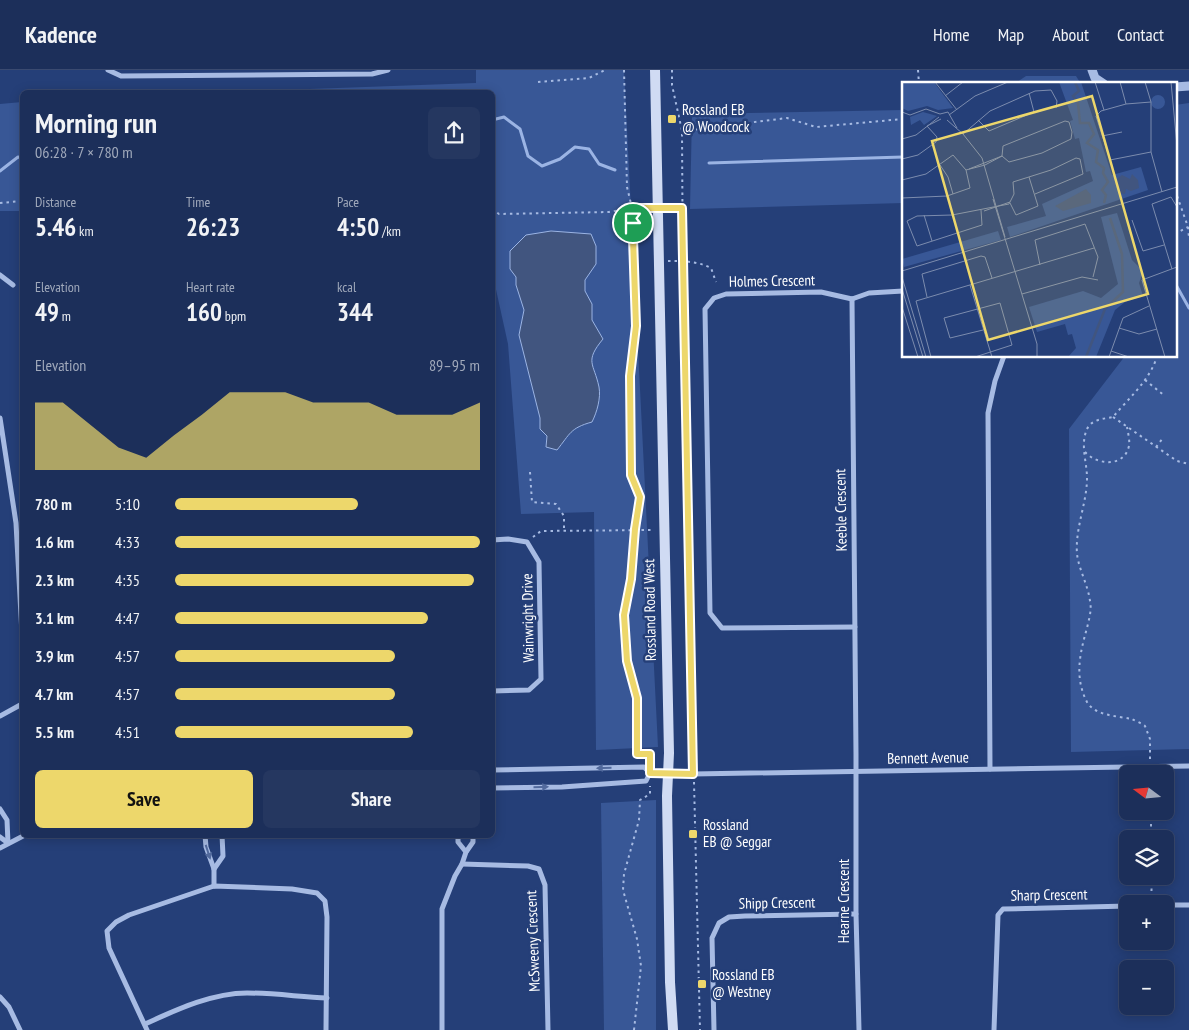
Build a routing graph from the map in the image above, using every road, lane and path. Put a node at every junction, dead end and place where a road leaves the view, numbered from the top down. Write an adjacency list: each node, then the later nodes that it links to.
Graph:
1 (108, 70): 8 (street)
2 (388, 70): 8 (street)
3 (605, 70): 9 (path)
4 (624, 70): 18 (path)
5 (655, 70): 19 (main road, Rossland Road West)
6 (672, 70): 14 (path)
7 (1092, 70): 10 (street)
8 (239, 73)
9 (538, 82)
10 (1101, 82)
11 (1189, 86): 12 (street)
12 (1176, 87)
13 (902, 119): 14 (path)
14 (682, 131): 20 (path)
15 (1176, 193): 22 (path)
16 (20, 201): 17 (path)
17 (0, 203)
18 (632, 208): 19 (path); 21 (path); 44 (path)
19 (658, 208): 20 (path); 26 (main road, Rossland Road West)
20 (682, 208): 25 (path)
21 (495, 211)
22 (1188, 227): 23 (path); 24 (path)
23 (1176, 233)
24 (1189, 238)
25 (683, 261): 26 (path); 28 (path); 63 (path)
26 (658, 262): 45 (main road, Rossland Road West)
27 (0, 275): 29 (street)
28 (716, 282)
29 (13, 285)
30 (902, 291): 31 (street)
31 (852, 299): 50 (street, Keeble Crescent); 50 (street, Holmes Crescent)
32 (1003, 358): 58 (street)
33 (1156, 358): 34 (path)
34 (1144, 380): 35 (path); 36 (path)
35 (1165, 396)
36 (1113, 417): 38 (path); 41 (path)
37 (0, 418): 49 (street)
38 (1127, 427): 40 (path); 41 (path)
39 (1163, 438): 40 (path)
40 (1156, 447): 42 (path)
41 (1084, 452): 54 (path)
42 (1189, 464)
43 (530, 472): 46 (path)
44 (635, 529): 45 (path); 46 (path); 61 (path)
45 (663, 530): 62 (main road, Rossland Road West)
46 (564, 532): 48 (path)
47 (495, 540): 48 (street)
48 (527, 542): 51 (street, Wainwright Drive)
49 (20, 607)
50 (855, 628): 60 (street, Keeble Crescent)
51 (495, 691)
52 (20, 705): 53 (street)
53 (0, 716)
54 (1150, 765)
55 (1174, 766): 56 (street, Bennett Avenue)
56 (1189, 766)
57 (1119, 767): 58 (street, Bennett Avenue)
58 (990, 769): 60 (street, Bennett Avenue)
59 (495, 770): 61 (street, Bennett Avenue, one-way to 59)
60 (856, 772): 63 (street, Bennett Avenue); 81 (street, Hearne Crescent)
61 (650, 773): 62 (street, Bennett Avenue); 64 (street, one-way to 61); 89 (path)
62 (668, 774): 63 (street, Bennett Avenue); 90 (main road, Rossland Road West)
63 (693, 774): 91 (path)
64 (495, 788)
65 (0, 809): 72 (street)
66 (20, 837): 72 (street)
67 (0, 838): 72 (street)
68 (205, 838): 76 (street, one-way to 76)
69 (222, 838): 76 (street)
70 (458, 838): 74 (street)
71 (473, 838): 74 (street)
72 (8, 843): 73 (street)
73 (0, 848)
74 (466, 852): 75 (street)
75 (462, 864): 87 (street); 88 (street, McSweeny Crescent)
76 (214, 869): 77 (street)
77 (214, 886): 83 (street); 84 (street)
78 (1189, 905): 80 (street)
79 (1119, 906): 94 (street, Sharp Crescent)
80 (1174, 906)
81 (856, 914): 92 (street, Shipp Crescent); 93 (street, Hearne Crescent)
82 (0, 997): 85 (street)
83 (327, 998): 84 (street); 86 (street)
84 (146, 1027)
85 (20, 1030)
86 (326, 1030)
87 (442, 1030)
88 (548, 1030)
89 (634, 1030)
90 (673, 1030)
91 (700, 1030)
92 (714, 1030)
93 (858, 1030)
94 (994, 1030)

